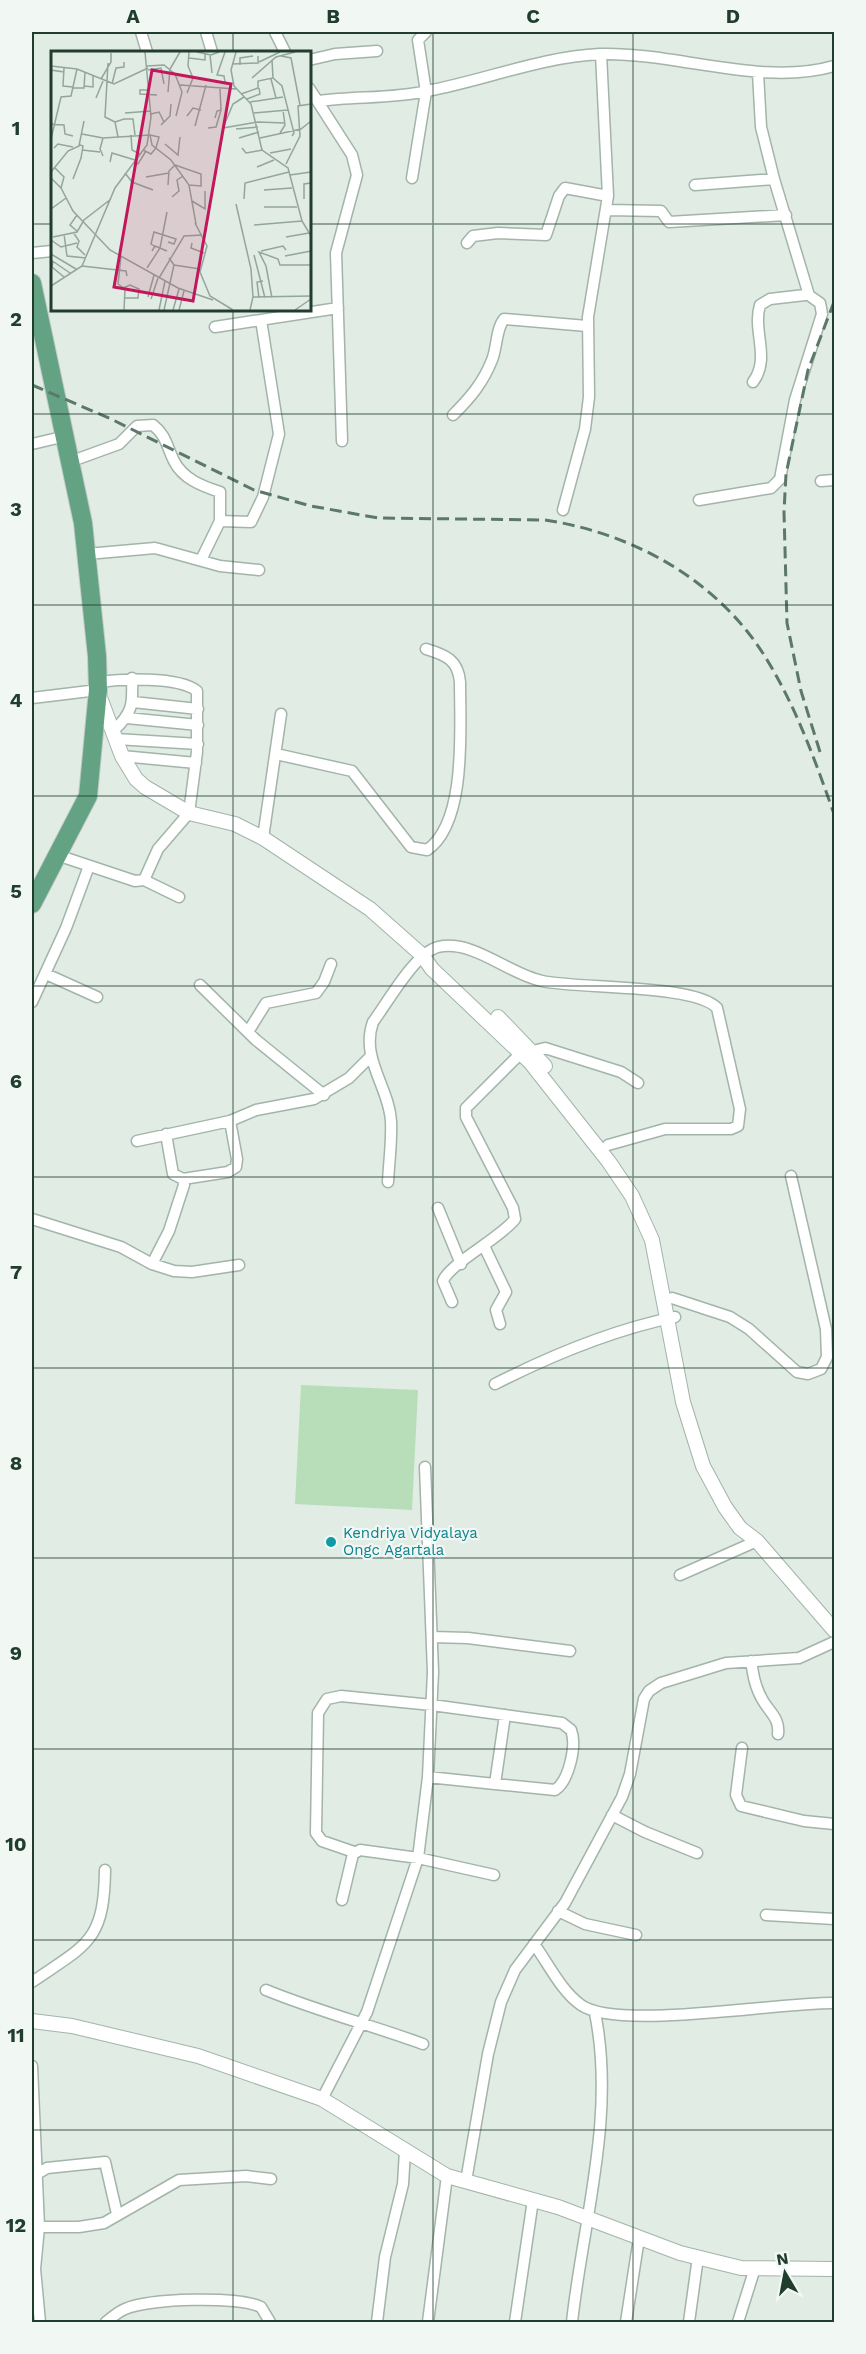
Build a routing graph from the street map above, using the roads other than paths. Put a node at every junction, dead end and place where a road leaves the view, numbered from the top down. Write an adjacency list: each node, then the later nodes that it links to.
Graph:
1 (141, 32): 5 (street)
2 (206, 32): 6 (street)
3 (275, 32): 7 (street)
4 (426, 32): 14 (street)
5 (147, 51)
6 (212, 51)
7 (284, 51)
8 (377, 51): 10 (street)
9 (601, 54): 12 (street); 14 (street); 19 (street)
10 (310, 60)
11 (834, 66): 12 (street)
12 (758, 73): 17 (street)
13 (310, 89): 15 (street)
14 (426, 92): 15 (street); 16 (street)
15 (319, 101): 27 (street)
16 (412, 178)
17 (774, 179): 18 (street); 21 (street)
18 (695, 185)
19 (608, 196): 20 (street); 22 (street)
20 (607, 210): 21 (street); 29 (street)
21 (786, 214): 26 (street)
22 (467, 243)
23 (51, 251): 24 (street)
24 (32, 253)
25 (32, 283): 33 (main road)
26 (807, 294): 31 (street); 39 (street)
27 (338, 308): 28 (street); 34 (street)
28 (261, 320): 30 (street); 41 (street)
29 (588, 326): 32 (street); 40 (street)
30 (215, 327)
31 (753, 382)
32 (453, 415)
33 (66, 436): 35 (street); 36 (main road)
34 (342, 441)
35 (32, 444)
36 (72, 461): 41 (street); 42 (main road)
37 (834, 480): 38 (street)
38 (821, 481)
39 (699, 501)
40 (563, 510)
41 (220, 520): 43 (street)
42 (87, 554): 43 (street); 47 (main road)
43 (201, 560): 44 (street)
44 (259, 570)
45 (426, 649): 56 (street)
46 (132, 678): 47 (street); 49 (street); 50 (street)
47 (98, 686): 48 (street); 54 (street); 61 (main road)
48 (32, 698)
49 (132, 702): 50 (street); 52 (street)
50 (198, 709): 53 (street)
51 (281, 714): 56 (street)
52 (127, 718): 53 (street); 54 (street)
53 (198, 726): 55 (street)
54 (114, 735): 55 (street); 57 (street)
55 (198, 744): 58 (street)
56 (276, 754): 60 (street)
57 (122, 756): 58 (street); 59 (street)
58 (196, 763): 59 (street)
59 (189, 813): 60 (street); 63 (street)
60 (263, 838): 66 (street)
61 (57, 855): 62 (street); 65 (main road)
62 (89, 866): 63 (street); 68 (street)
63 (144, 880): 64 (street)
64 (179, 897)
65 (32, 902)
66 (422, 955): 73 (street); 74 (street); 80 (street)
67 (331, 963): 72 (street)
68 (46, 974): 70 (street); 71 (street)
69 (200, 985): 72 (street)
70 (97, 997)
71 (32, 1002)
72 (248, 1032): 76 (street)
73 (371, 1056): 76 (street); 84 (street)
74 (530, 1056): 75 (street); 80 (street); 81 (street); 87 (street)
75 (638, 1083)
76 (324, 1095): 77 (street)
77 (230, 1121): 78 (street); 83 (street)
78 (166, 1134): 79 (street); 83 (street)
79 (137, 1141)
80 (608, 1145): 81 (street)
81 (613, 1159): 91 (street); 93 (street)
82 (791, 1176): 91 (street)
83 (183, 1179): 88 (street)
84 (388, 1182)
85 (438, 1208): 89 (street)
86 (32, 1219): 88 (street)
87 (484, 1246): 89 (street); 94 (street)
88 (152, 1264): 90 (street)
89 (461, 1264): 92 (street)
90 (239, 1265)
91 (672, 1298): 93 (street)
92 (452, 1302)
93 (671, 1317): 95 (street); 97 (street)
94 (500, 1324)
95 (495, 1384)
96 (425, 1467): 100 (street)
97 (757, 1541): 98 (street); 99 (street)
98 (680, 1575)
99 (833, 1625)
100 (432, 1637): 102 (street); 104 (street)
101 (834, 1642): 103 (street)
102 (570, 1651)
103 (752, 1661): 106 (street); 110 (street)
104 (432, 1705): 105 (street); 108 (street); 112 (street)
105 (505, 1715): 109 (street); 109 (street)
106 (778, 1734)
107 (742, 1748): 111 (street)
108 (428, 1777): 109 (street); 114 (street)
109 (495, 1784)
110 (612, 1815): 113 (street); 118 (street)
111 (834, 1824)
112 (354, 1852): 114 (street); 117 (street)
113 (697, 1853)
114 (418, 1858): 116 (street); 128 (street)
115 (105, 1870): 123 (street)
116 (494, 1875)
117 (342, 1900)
118 (558, 1911): 121 (street); 122 (street)
119 (766, 1915): 120 (street)
120 (834, 1919)
121 (636, 1935)
122 (534, 1944): 126 (street); 136 (street)
123 (32, 1982)
124 (266, 1990): 128 (street)
125 (834, 2003): 126 (street)
126 (595, 2013): 139 (street)
127 (32, 2020): 131 (street)
128 (362, 2022): 129 (street); 131 (street)
129 (423, 2044)
130 (32, 2066): 133 (street)
131 (322, 2099): 132 (street)
132 (405, 2151): 134 (street); 148 (street)
133 (33, 2176): 138 (street); 140 (street)
134 (447, 2176): 136 (street); 149 (street)
135 (271, 2180): 138 (street)
136 (466, 2181): 137 (street)
137 (533, 2200): 139 (street); 150 (street)
138 (117, 2214): 140 (street)
139 (589, 2219): 141 (street); 151 (street)
140 (39, 2227): 145 (street)
141 (639, 2238): 142 (street); 152 (street)
142 (698, 2257): 143 (street); 153 (street)
143 (755, 2268): 144 (street); 154 (street)
144 (834, 2269)
145 (40, 2322)
146 (106, 2322): 147 (street)
147 (270, 2322)
148 (376, 2322)
149 (428, 2322)
150 (515, 2322)
151 (572, 2322)
152 (626, 2322)
153 (689, 2322)
154 (738, 2322)

